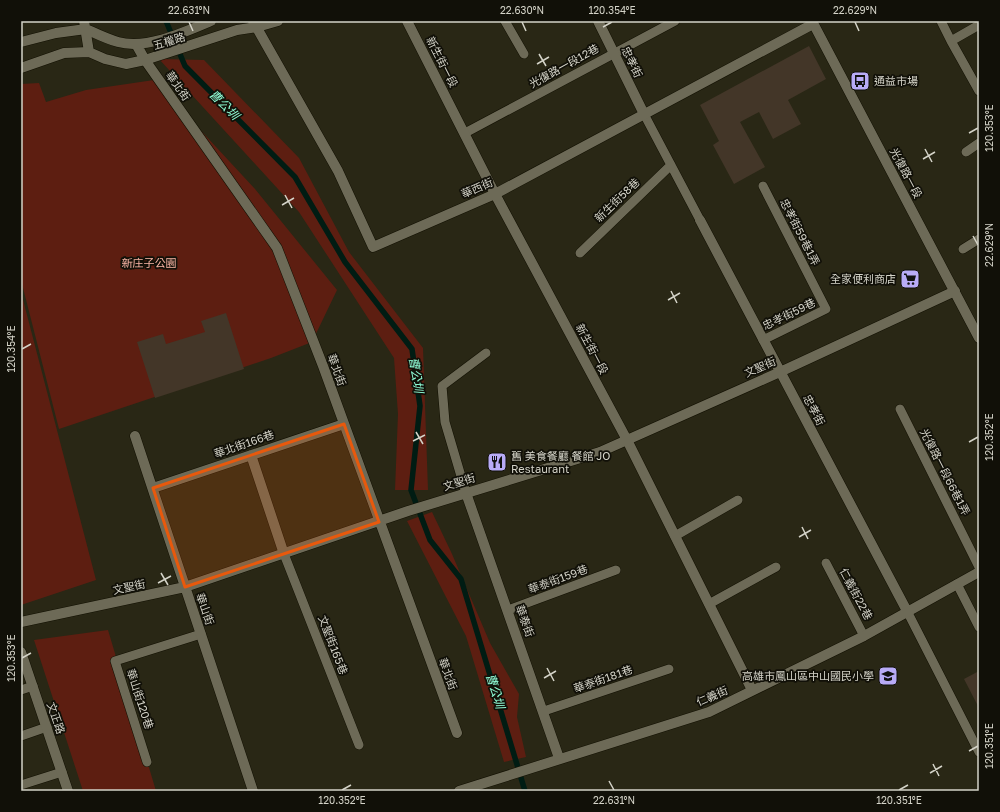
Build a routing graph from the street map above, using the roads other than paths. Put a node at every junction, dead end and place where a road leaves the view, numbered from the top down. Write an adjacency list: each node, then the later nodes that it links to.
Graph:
1 (211, 21): 14 (street)
2 (278, 21): 9 (street, 五權路)
3 (407, 21): 22 (street, 新生街一段)
4 (505, 21): 17 (lane)
5 (598, 21): 16 (street, 忠孝街)
6 (675, 21): 16 (lane, 光復路一段12巷)
7 (941, 21): 12 (lane)
8 (812, 22): 21 (street, 華西街); 32 (street, 光復路一段)
9 (255, 24): 18 (street, 五權路); 27 (street, 華西街)
10 (85, 25): 13 (street); 14 (street); 15 (street)
11 (979, 25): 12 (lane)
12 (952, 41): 20 (lane)
13 (21, 42)
14 (136, 44): 18 (street, 華北街)
15 (89, 52): 18 (street, 五權路); 19 (street)
16 (614, 52): 21 (street, 忠孝街); 22 (lane, 光復路一段12巷)
17 (524, 54)
18 (145, 60): 39 (street, 華北街)
19 (21, 68)
20 (979, 91)
21 (644, 114): 25 (lane); 27 (street, 華西街)
22 (464, 134): 27 (street, 新生街一段)
23 (979, 143): 24 (lane)
24 (966, 152)
25 (671, 165): 28 (lane); 31 (lane, 新生街58巷)
26 (763, 186): 33 (lane, 忠孝街59巷1弄)
27 (495, 194): 41 (street, 新生街一段)
28 (700, 220): 35 (street, 忠孝街)
29 (979, 240): 30 (lane)
30 (963, 249)
31 (580, 253)
32 (955, 291): 34 (street, 光復路一段); 37 (street, 文聖街)
33 (826, 309): 35 (lane, 忠孝街59巷)
34 (978, 331)
35 (763, 340): 37 (street, 忠孝街)
36 (486, 353): 44 (lane)
37 (780, 372): 41 (street, 文聖街); 58 (street, 忠孝街)
38 (900, 409): 51 (lane, 光復路一段66巷1弄)
39 (344, 424): 42 (street, 華北街166巷); 46 (street, 華北街)
40 (135, 436): 43 (street, 華山街)
41 (627, 440): 44 (street, 文聖街); 47 (street, 新生街一段)
42 (251, 455): 43 (street, 華北街166巷); 48 (street)
43 (153, 488): 55 (street, 華山街)
44 (466, 493): 46 (street, 文聖街); 57 (street, 華泰街)
45 (738, 500): 47 (lane)
46 (379, 522): 48 (street, 文聖街); 70 (street, 華北街)
47 (674, 536): 56 (street, 新生街一段)
48 (284, 554): 55 (street, 文聖街); 72 (lane, 文聖街165巷)
49 (826, 563): 62 (lane, 仁義街22巷)
50 (776, 566): 56 (lane)
51 (979, 567)
52 (616, 570): 57 (lane, 華泰街159巷)
53 (979, 572): 54 (street, 仁義街)
54 (956, 584): 58 (street, 仁義街); 60 (lane)
55 (185, 587): 59 (street, 文聖街); 61 (street, 華山街)
56 (709, 604): 67 (street, 新生街一段)
57 (508, 610): 68 (street, 華泰街)
58 (907, 611): 62 (street, 仁義街); 73 (lane)
59 (21, 622)
60 (979, 628)
61 (201, 634): 75 (lane, 華山街120巷); 79 (street, 華山街)
62 (864, 636): 67 (street, 仁義街)
63 (21, 652): 65 (street, 文正路)
64 (669, 669): 68 (lane, 華泰街181巷)
65 (33, 686): 66 (lane); 69 (street, 文正路)
66 (21, 690)
67 (752, 690): 74 (street, 仁義街)
68 (544, 711): 74 (street, 華泰街)
69 (47, 727): 71 (lane); 76 (street, 文正路)
70 (457, 733)
71 (21, 736)
72 (359, 745)
73 (979, 752)
74 (559, 758): 80 (street, 仁義街)
75 (147, 762)
76 (62, 772): 77 (lane); 78 (street, 文正路)
77 (21, 786)
78 (68, 791)
79 (253, 791)
80 (459, 791)

